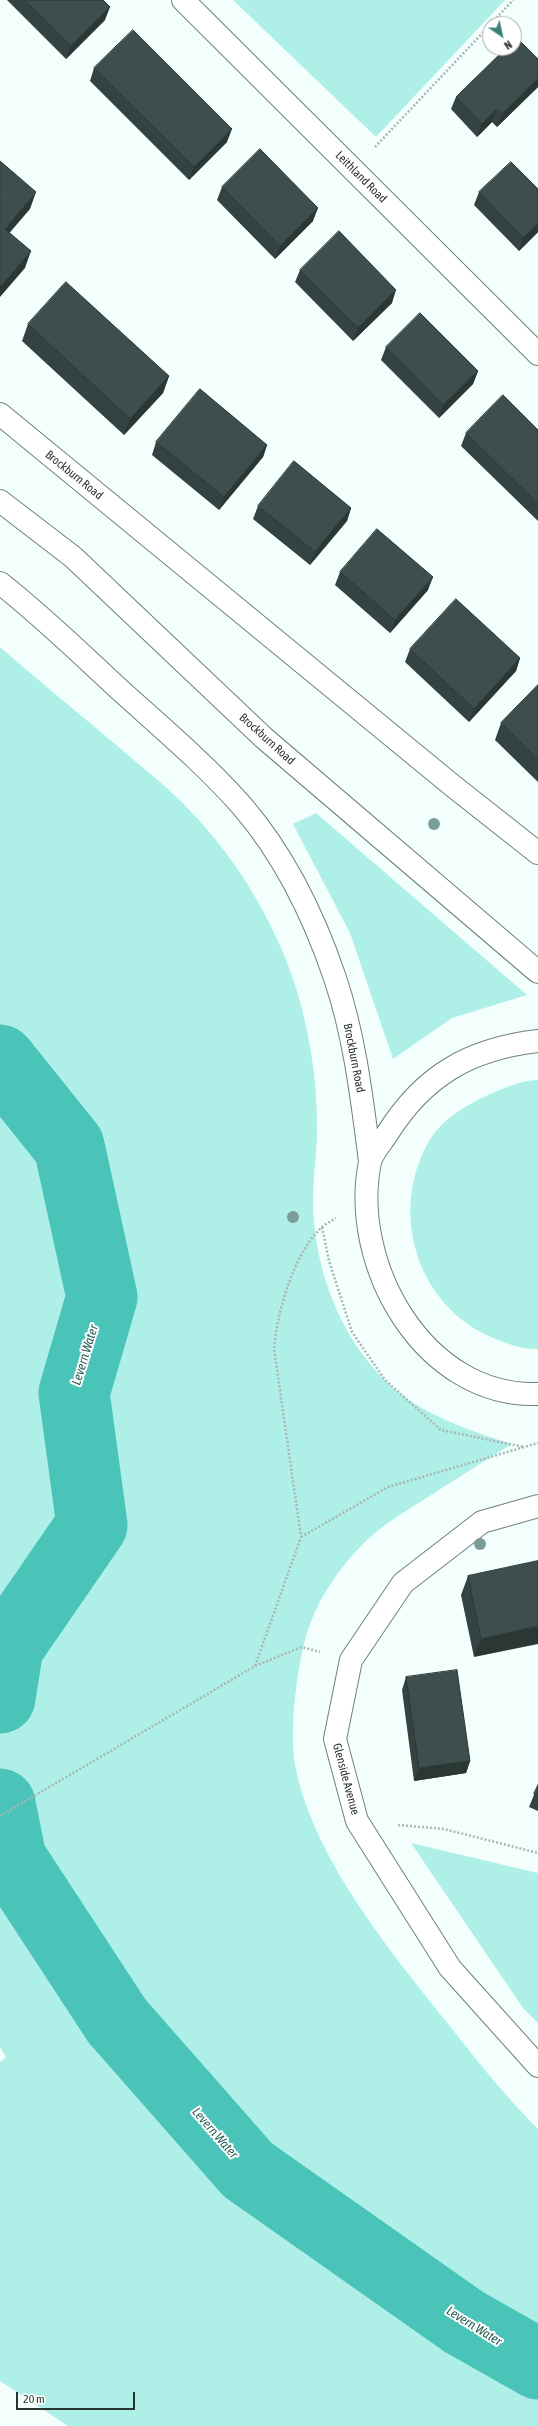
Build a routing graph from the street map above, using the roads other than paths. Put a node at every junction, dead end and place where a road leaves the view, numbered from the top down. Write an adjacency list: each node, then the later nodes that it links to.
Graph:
1 (183, 0): 2 (street, Leithland Road)
2 (538, 354)
3 (0, 414): 6 (street, Brockburn Road)
4 (0, 501): 7 (street, Brockburn Road)
5 (0, 583): 9 (street, Brockburn Road)
6 (538, 853)
7 (538, 972)
8 (538, 1041): 9 (street)
9 (370, 1161): 10 (street)
10 (538, 1394)
11 (538, 1506): 12 (street, Glenside Avenue)
12 (538, 2066)

